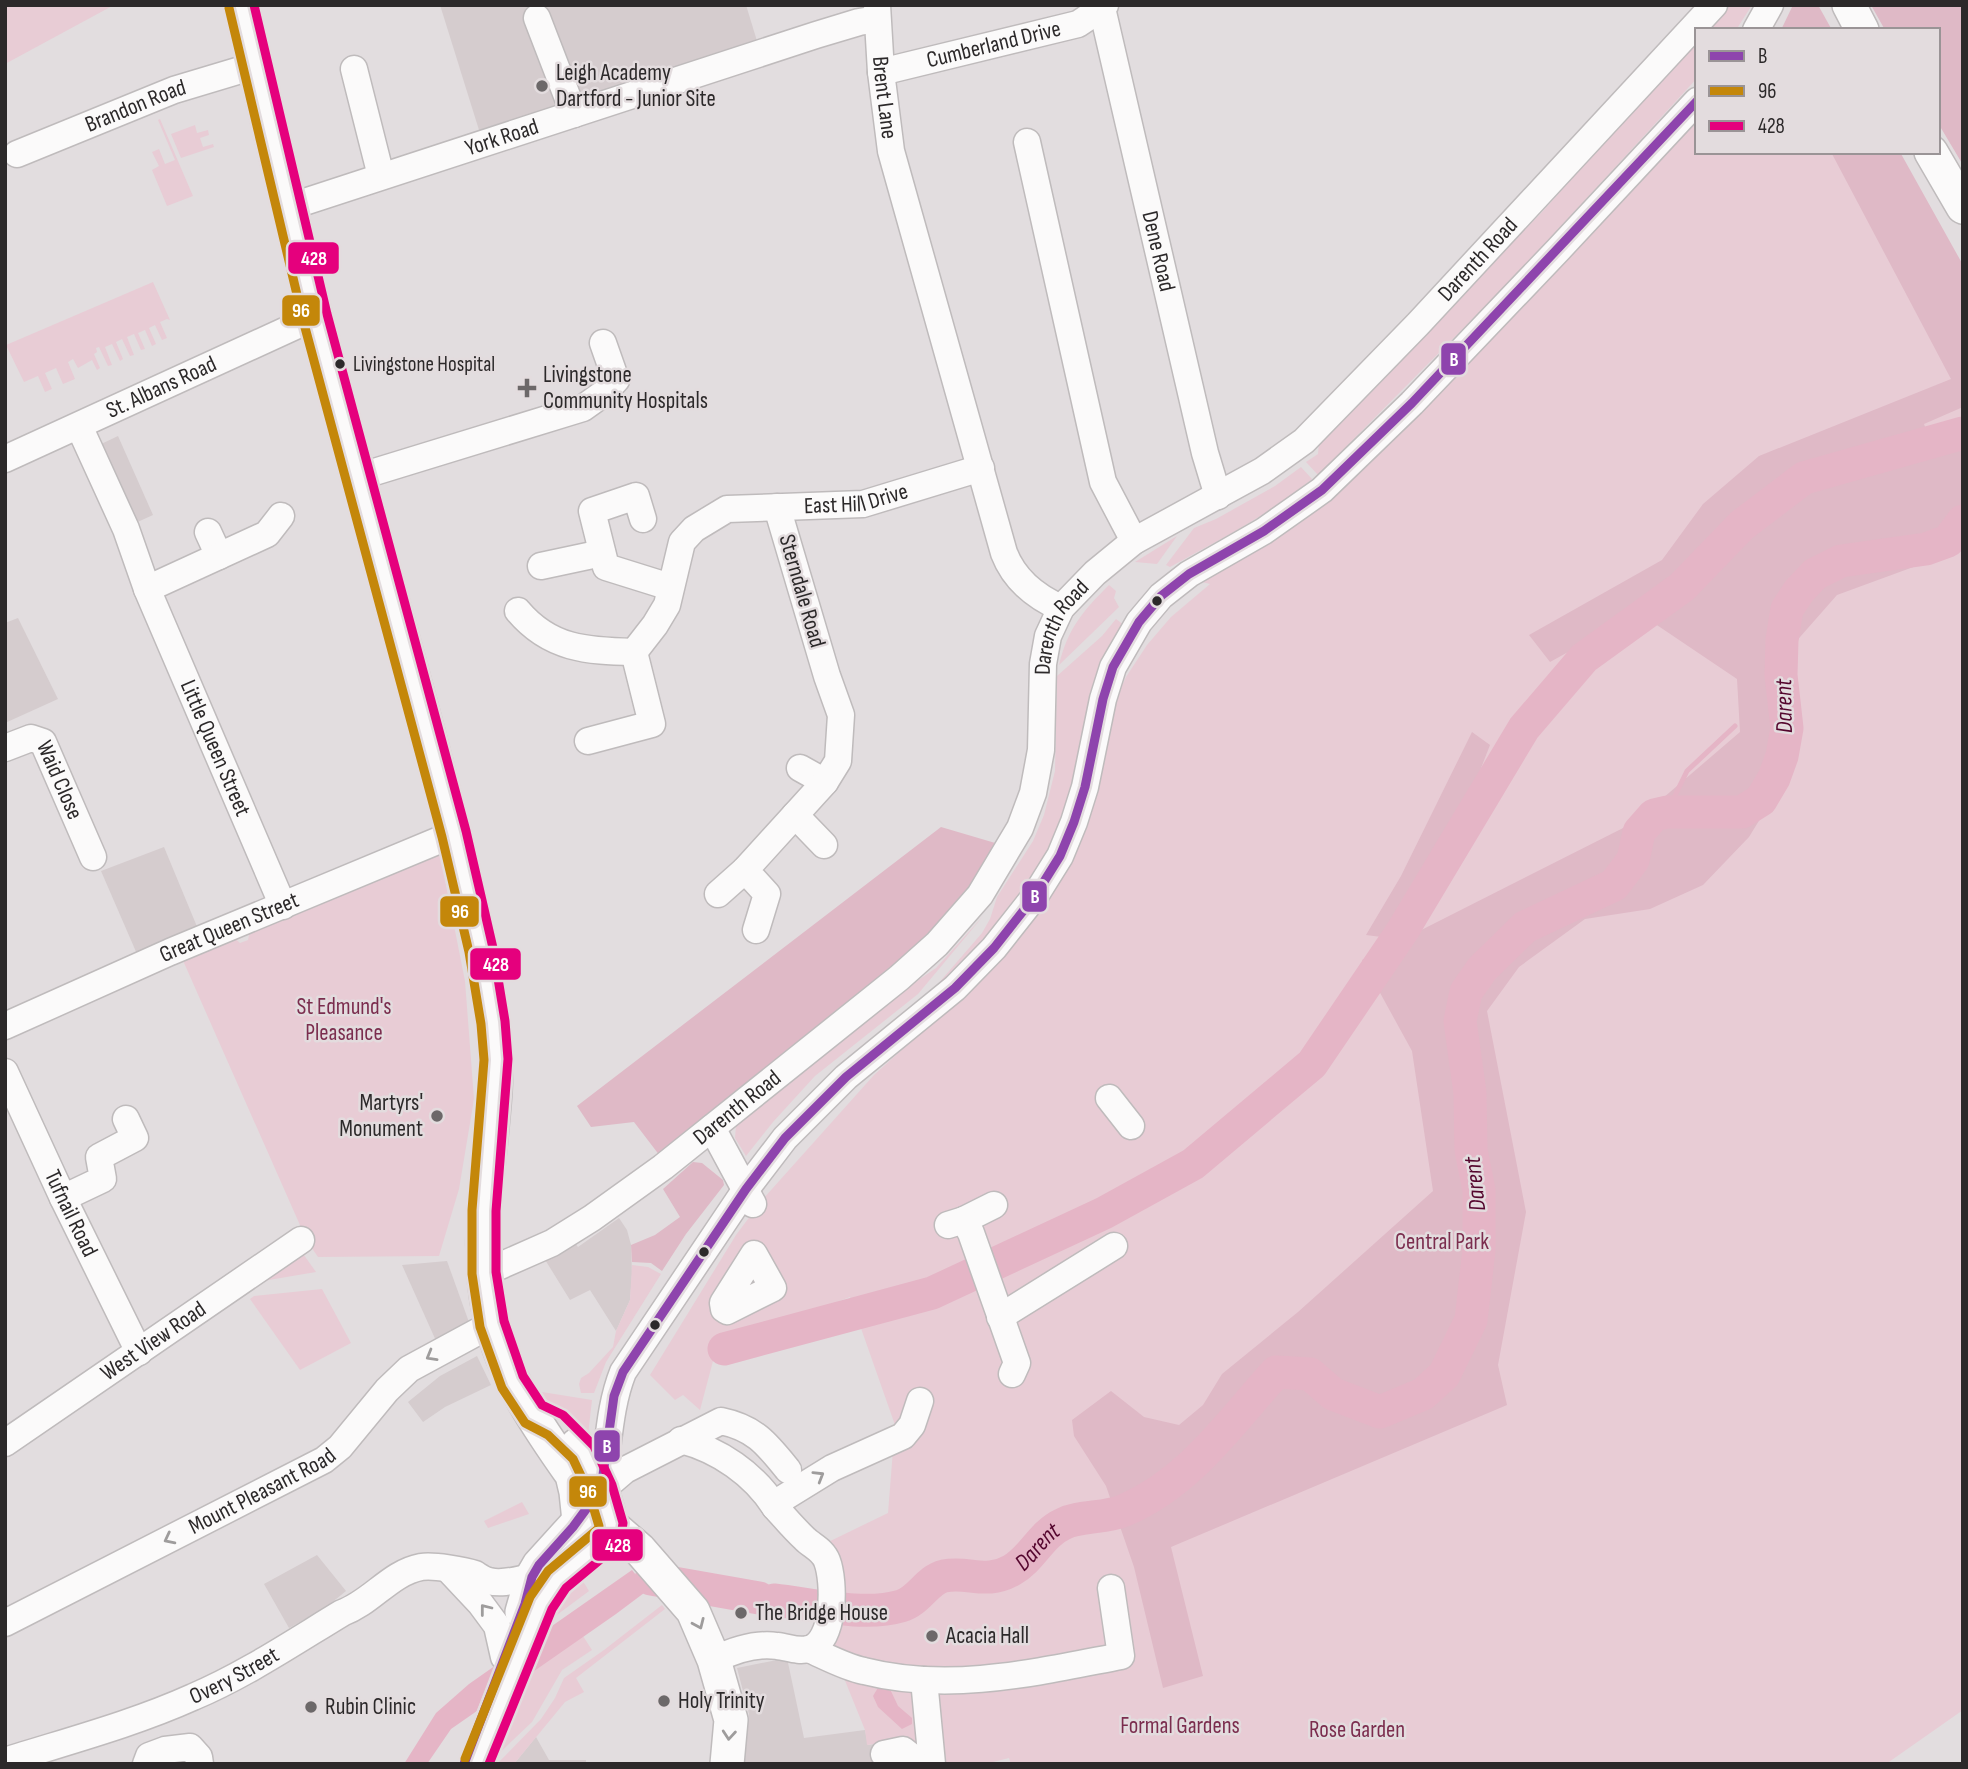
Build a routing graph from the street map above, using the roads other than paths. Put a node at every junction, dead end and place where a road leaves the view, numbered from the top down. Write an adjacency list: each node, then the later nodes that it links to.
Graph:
1 (241, 5): 8 (main road)
2 (1714, 5): 25 (street, Darenth Road)
3 (1770, 5): 7 (street)
4 (1104, 6): 10 (street, Cumberland Drive); 25 (street, Dene Road)
5 (877, 12): 10 (street, Brent Lane); 12 (street, York Road)
6 (537, 18): 12 (street)
7 (1757, 28)
8 (254, 66): 15 (street, Brandon Road); 17 (main road)
9 (354, 69): 16 (street)
10 (881, 72): 23 (street, Brent Lane)
11 (1695, 102): 57 (street)
12 (574, 114): 16 (street, York Road)
13 (1027, 142): 30 (street)
14 (1932, 154): 18 (main road)
15 (10, 158)
16 (381, 177): 17 (street, York Road)
17 (289, 207): 19 (main road)
18 (1963, 207)
19 (315, 317): 21 (street, St. Albans Road); 24 (main road)
20 (603, 343): 24 (street)
21 (79, 426): 22 (street, St. Albans Road); 35 (street, Little Queen Street)
22 (5, 458)
23 (981, 468): 26 (street, East Hill Drive); 36 (street, Brent Lane)
24 (358, 477): 44 (main road)
25 (1218, 496): 30 (street, Darenth Road)
26 (777, 507): 34 (street, East Hill Drive); 42 (street, Sterndale Road)
27 (281, 516): 32 (street)
28 (643, 519): 31 (street)
29 (208, 532): 32 (street)
30 (1134, 541): 36 (street, Darenth Road)
31 (602, 553): 33 (street); 34 (street)
32 (219, 556): 35 (street)
33 (541, 566)
34 (670, 587): 38 (street)
35 (147, 589): 49 (street, Little Queen Street)
36 (1061, 608): 56 (street, Darenth Road)
37 (518, 611): 38 (street)
38 (634, 652): 39 (street)
39 (588, 741)
40 (5, 748): 46 (street, Waid Close)
41 (800, 768): 42 (street)
42 (825, 782): 43 (street, Sterndale Road)
43 (795, 815): 45 (street); 47 (street, Sterndale Road)
44 (454, 834): 49 (street, Great Queen Street); 62 (main road)
45 (824, 845)
46 (93, 857)
47 (745, 870): 48 (street, Sterndale Road); 50 (street)
48 (718, 894)
49 (283, 906): 51 (street, Great Queen Street)
50 (756, 930)
51 (5, 1026)
52 (5, 1072): 58 (street, Tufnail Road)
53 (1109, 1098): 55 (street)
54 (126, 1119): 58 (street)
55 (1131, 1126)
56 (712, 1128): 57 (street); 62 (street, Darenth Road)
57 (750, 1197): 72 (street)
58 (63, 1198): 65 (street, Tufnail Road)
59 (994, 1205): 63 (street)
60 (301, 1240): 65 (street, West View Road)
61 (1114, 1246): 63 (street)
62 (484, 1273): 64 (main road)
63 (996, 1306): 66 (street)
64 (492, 1324): 68 (main road); 79 (street, Mount Pleasant Road, one-way to 79)
65 (139, 1352): 70 (street, West View Road)
66 (1012, 1374)
67 (920, 1401): 73 (street, one-way to 67)
68 (534, 1415): 72 (main road); 74 (main road)
69 (700, 1437): 71 (street); 72 (street); 73 (street)
70 (5, 1443)
71 (788, 1470)
72 (601, 1489): 74 (street); 75 (main road)
73 (775, 1507): 80 (street)
74 (579, 1521): 75 (main road); 78 (main road)
75 (611, 1525): 78 (main road); 82 (main road, one-way to 82)
76 (449, 1570): 78 (street, Overy Street); 81 (street, one-way to 76); 84 (street, Overy Street)
77 (1111, 1588): 83 (street)
78 (533, 1594): 81 (main road); 87 (main road)
79 (5, 1623)
80 (809, 1649): 82 (street); 83 (street)
81 (504, 1657): 87 (main road)
82 (715, 1660): 90 (main road, one-way to 90)
83 (924, 1680): 92 (street)
84 (148, 1716): 86 (street); 88 (street, Overy Street)
85 (884, 1754): 91 (street)
86 (155, 1757): 89 (street)
87 (472, 1758)
88 (5, 1761)
89 (200, 1764)
90 (727, 1764)
91 (911, 1764)
92 (932, 1764)

